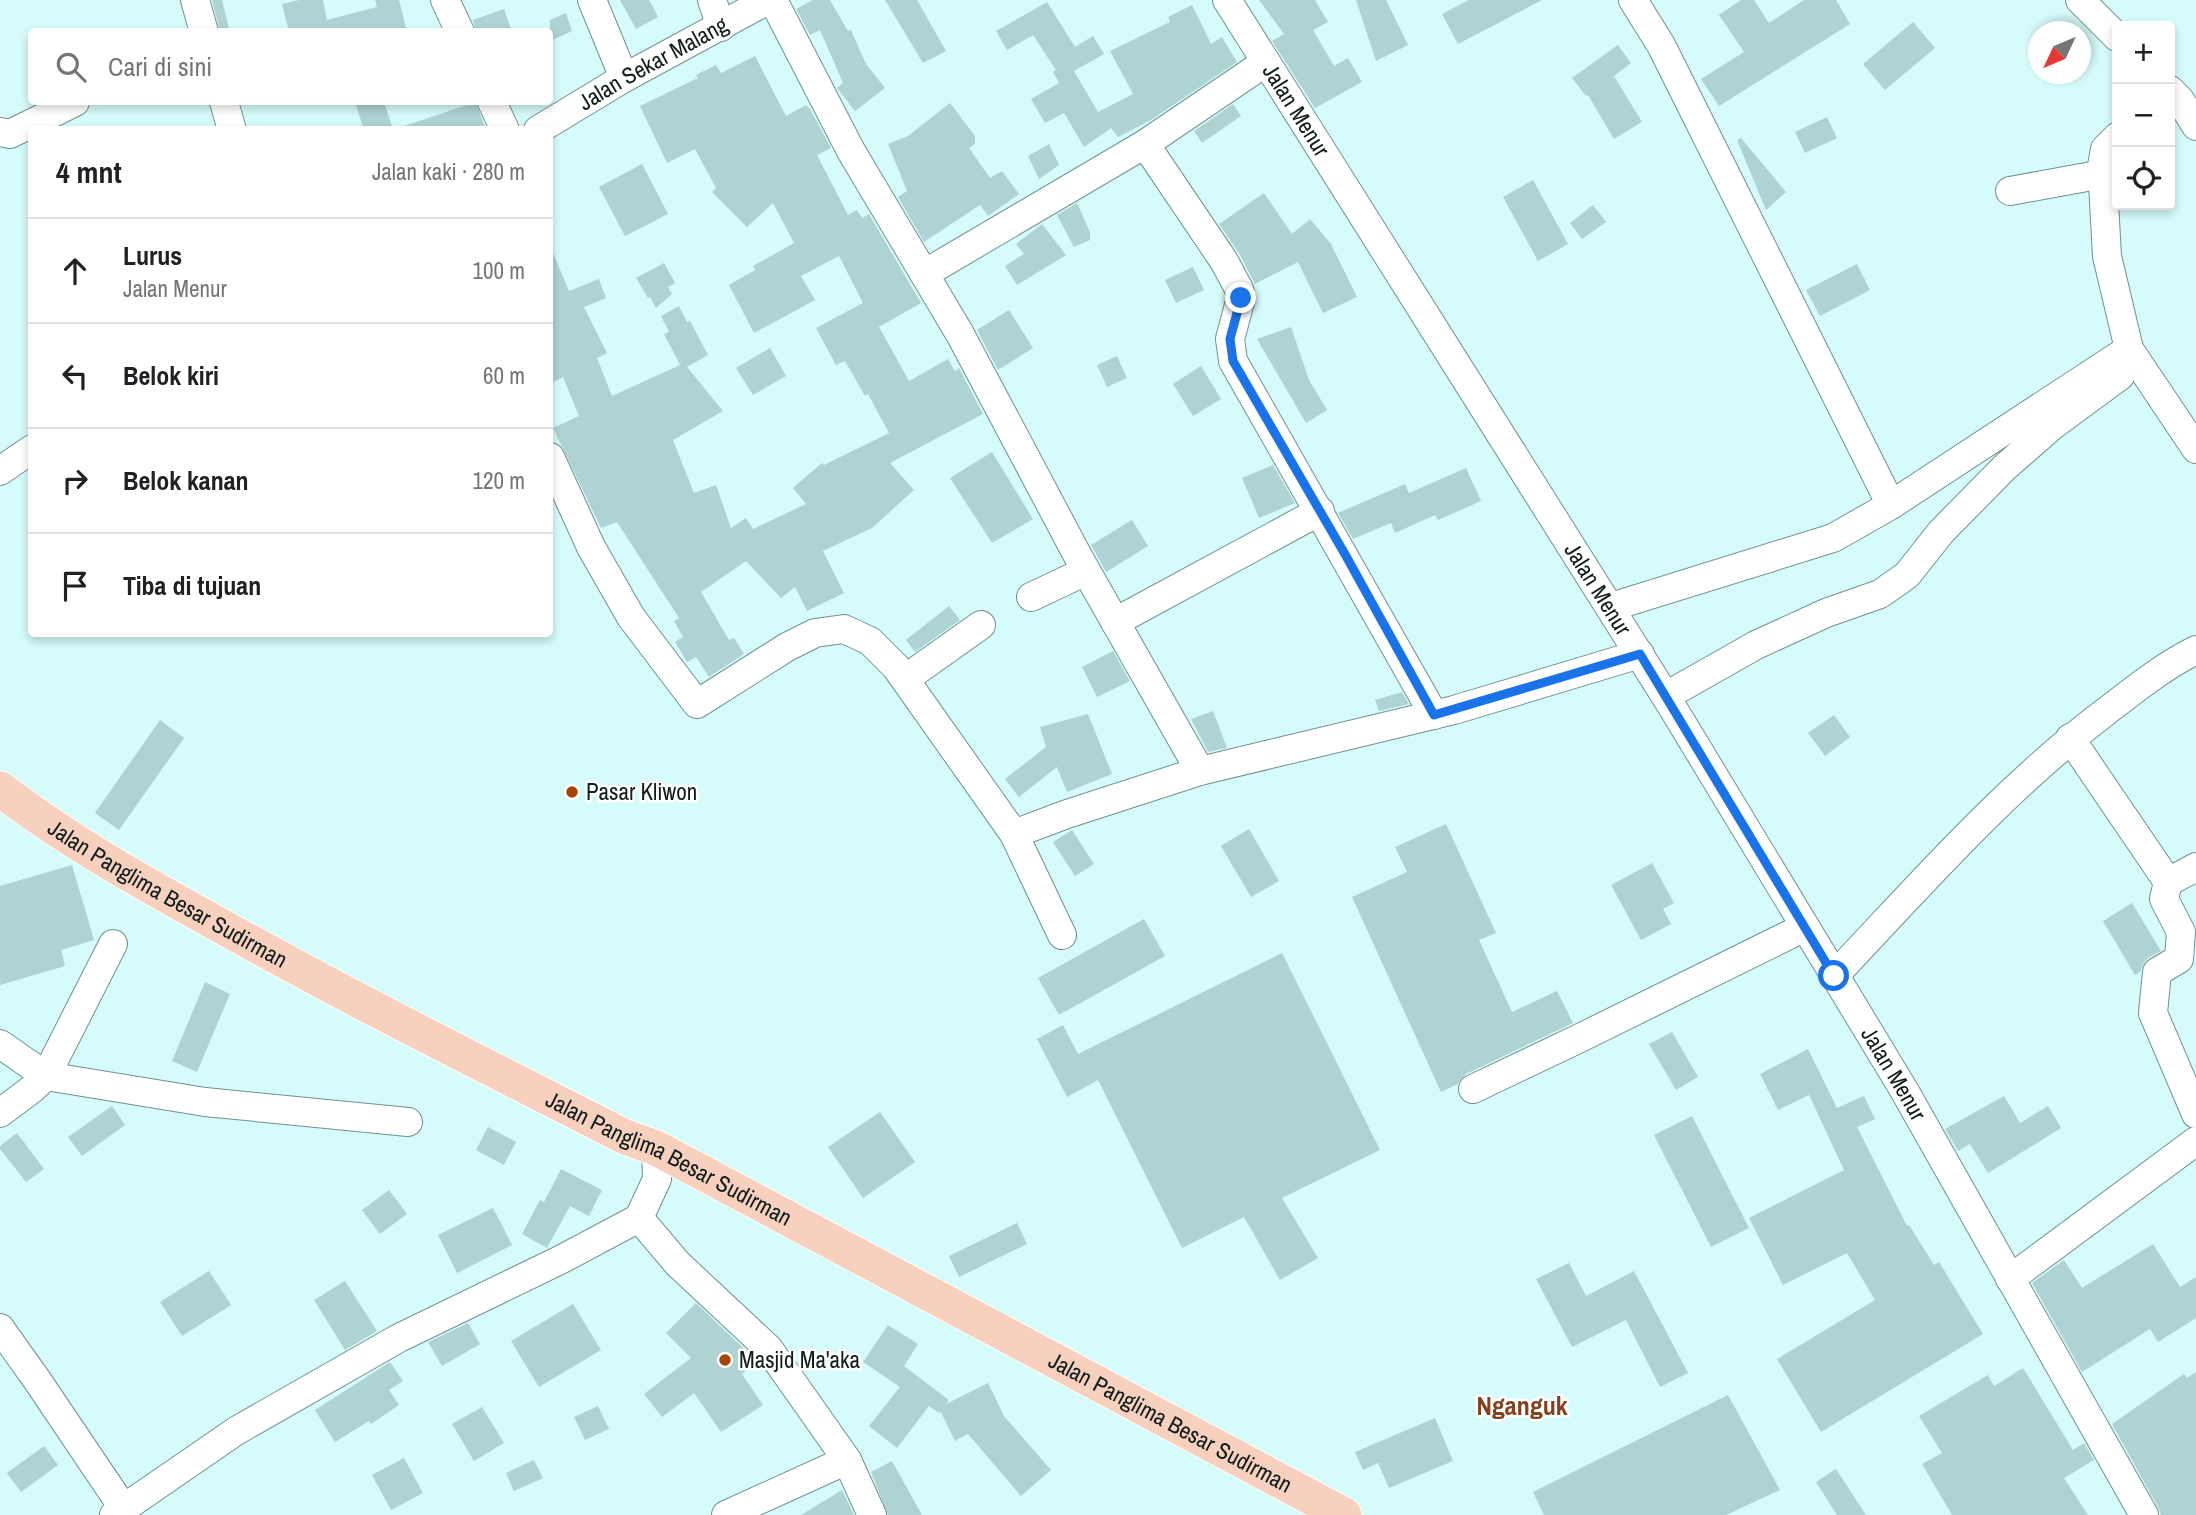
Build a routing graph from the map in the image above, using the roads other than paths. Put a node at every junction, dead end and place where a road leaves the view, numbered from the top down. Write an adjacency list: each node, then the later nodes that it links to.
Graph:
1 (195, 0): 10 (street)
2 (445, 0): 11 (street)
3 (592, 0): 14 (street)
4 (712, 0): 9 (street)
5 (771, 0): 9 (street, Jalan Sekar Malang); 28 (street)
6 (1227, 0): 13 (street, Jalan Menur)
7 (1633, 0): 34 (street)
8 (2080, 0): 12 (street)
9 (722, 27): 14 (street, Jalan Sekar Malang)
10 (203, 28)
11 (458, 28)
12 (2112, 32)
13 (1266, 62): 25 (street); 38 (street, Jalan Menur)
14 (624, 78): 21 (street, Jalan Sekar Malang)
15 (2179, 97): 22 (street)
16 (69, 105): 23 (street)
17 (225, 105): 19 (street)
18 (493, 105): 20 (street)
19 (231, 126)
20 (503, 126)
21 (545, 126)
22 (2196, 126)
23 (0, 132)
24 (2112, 142): 26 (street)
25 (1145, 144): 28 (street); 35 (street)
26 (2103, 174): 27 (street); 29 (street)
27 (2010, 191)
28 (924, 274): 36 (street)
29 (2135, 357): 30 (street); 34 (street); 44 (street)
30 (2196, 449)
31 (28, 452): 33 (street)
32 (553, 464): 43 (street)
33 (0, 471)
34 (1891, 505): 38 (street)
35 (1320, 511): 39 (street); 45 (street)
36 (1086, 571): 37 (street); 39 (street)
37 (1031, 597)
38 (1611, 607): 42 (street, Jalan Menur)
39 (1115, 622): 47 (street)
40 (981, 625): 43 (street)
41 (2196, 650): 46 (street)
42 (1640, 654): 44 (street, Jalan Menur); 45 (street)
43 (905, 679): 49 (street)
44 (1666, 696): 52 (street, Jalan Menur)
45 (1434, 715): 47 (street)
46 (2070, 738): 51 (street); 55 (street)
47 (1200, 771): 49 (street)
48 (0, 789): 63 (main road, Jalan Panglima Besar Sudirman)
49 (1014, 834): 53 (street)
50 (2196, 867): 51 (street)
51 (2168, 882): 60 (street)
52 (1805, 927): 55 (street, Jalan Menur); 58 (street)
53 (1062, 935)
54 (113, 944): 57 (street)
55 (1834, 976): 65 (street, Jalan Menur)
56 (0, 1044): 57 (street)
57 (46, 1076): 59 (street); 61 (street)
58 (1473, 1088)
59 (0, 1113)
60 (2196, 1114)
61 (408, 1122)
62 (2196, 1141): 65 (street)
63 (656, 1148): 64 (street); 71 (main road, Jalan Panglima Besar Sudirman)
64 (639, 1218): 67 (street); 68 (street)
65 (2010, 1279): 72 (street, Jalan Menur)
66 (0, 1328): 68 (street)
67 (847, 1460): 69 (street); 70 (street)
68 (119, 1512)
69 (726, 1515)
70 (872, 1515)
71 (1344, 1515)
72 (2144, 1515)

